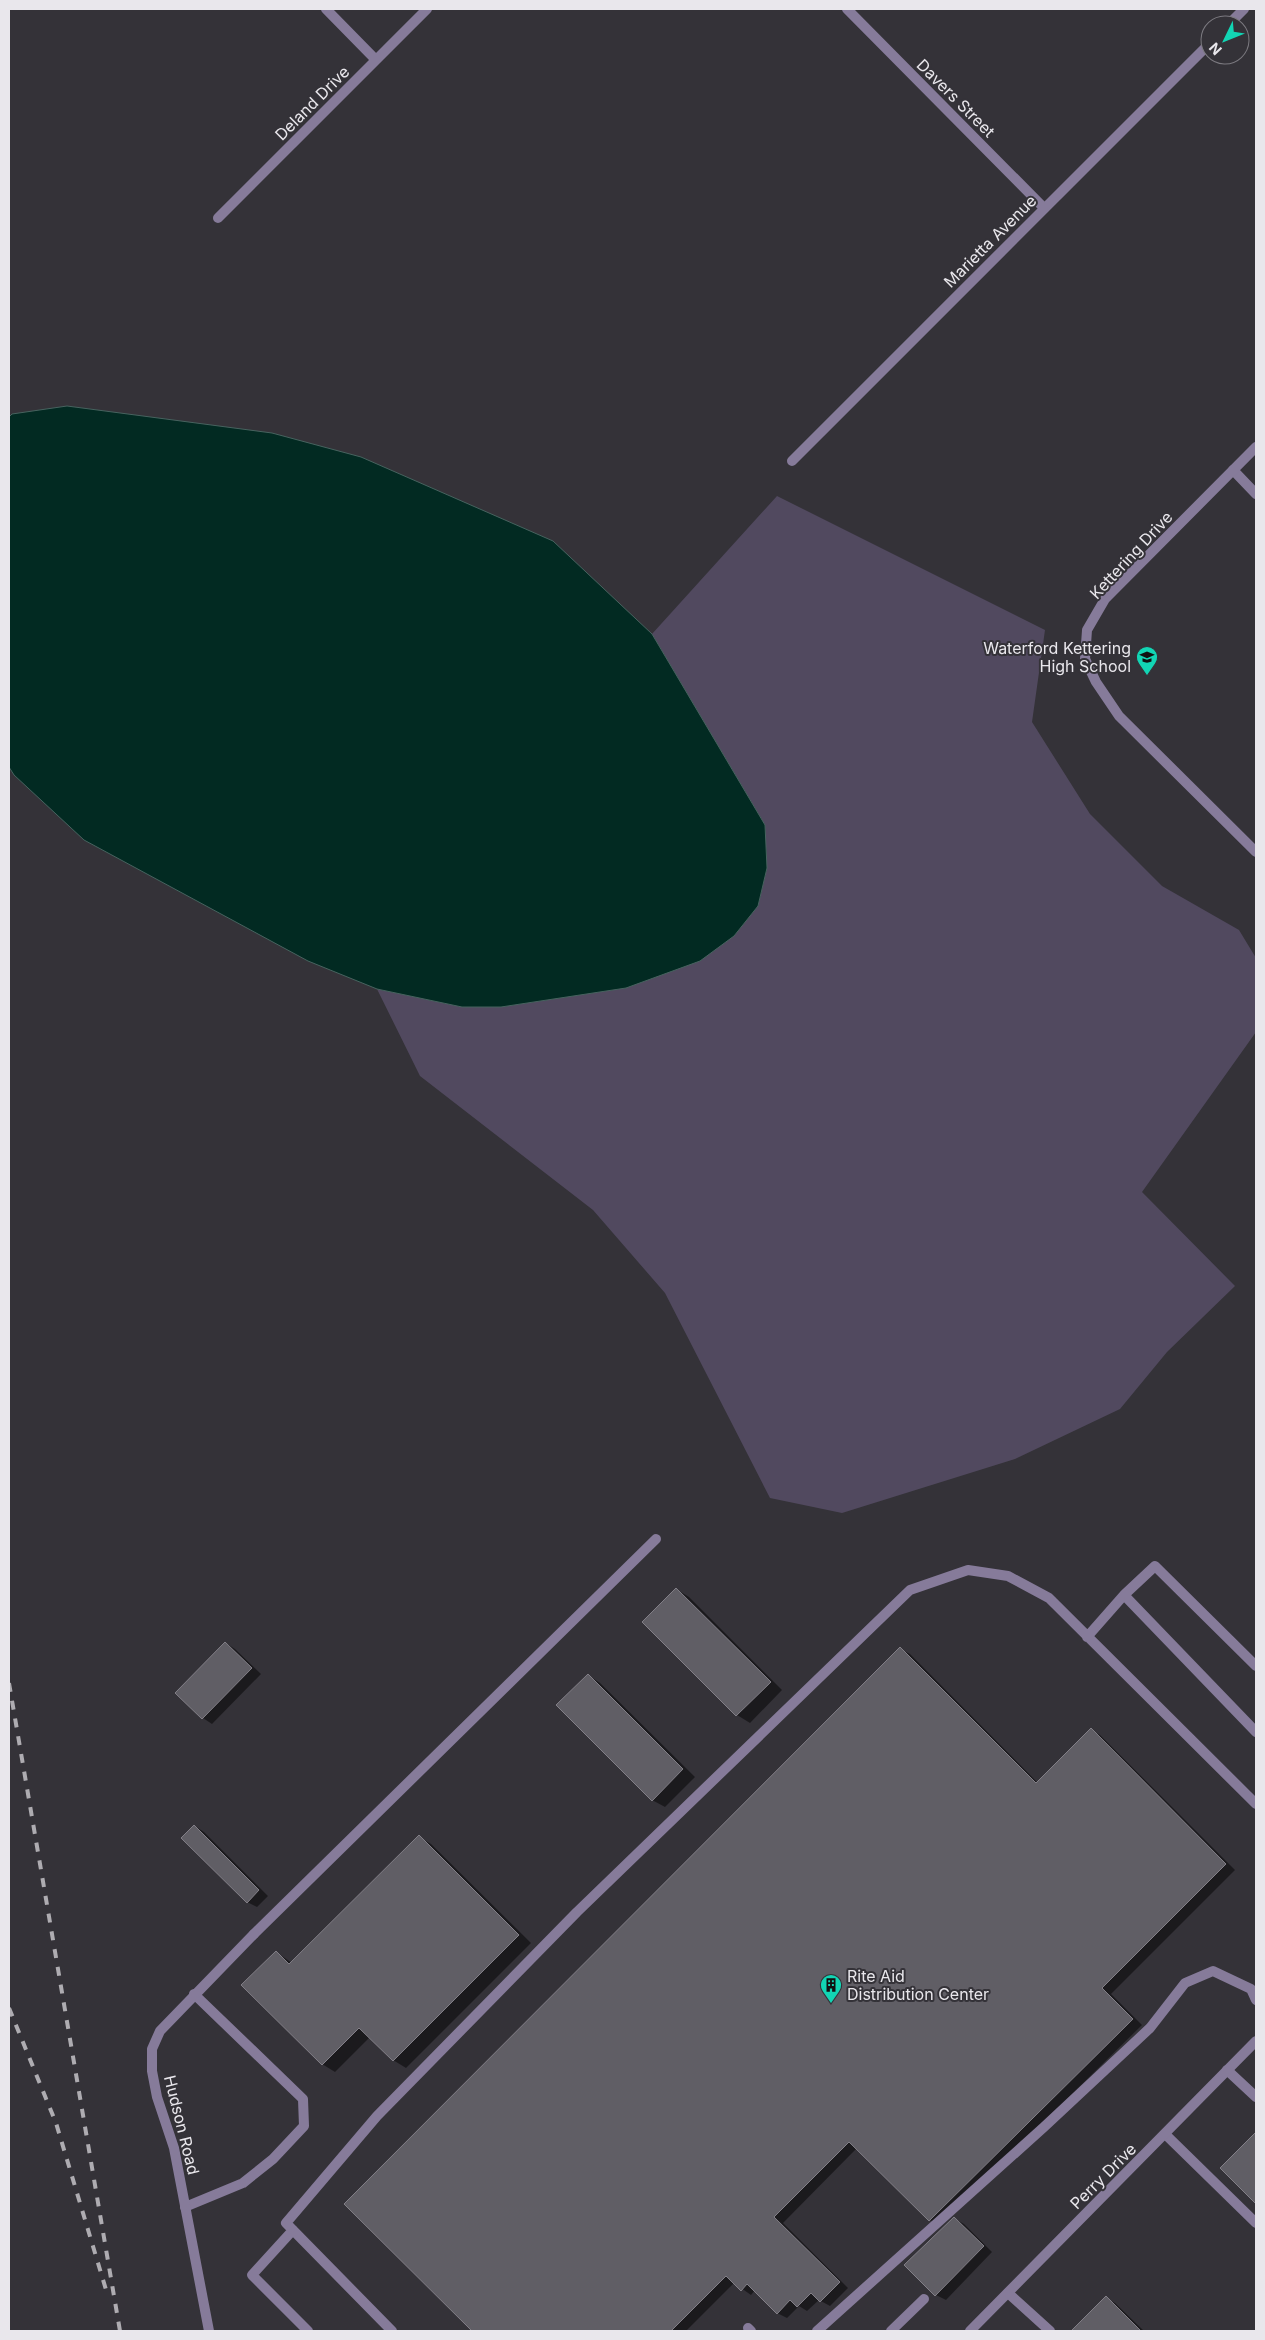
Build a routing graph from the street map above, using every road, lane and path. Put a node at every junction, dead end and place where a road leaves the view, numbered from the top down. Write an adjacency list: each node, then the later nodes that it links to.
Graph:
1 (326, 9): 5 (street)
2 (427, 9): 5 (street, Deland Drive)
3 (847, 9): 6 (street, Davers Street)
4 (1200, 52): 6 (street, Marietta Avenue)
5 (376, 60): 7 (street, Deland Drive)
6 (1044, 208): 9 (street, Marietta Avenue)
7 (218, 218)
8 (1256, 447): 10 (street, Kettering Drive)
9 (792, 461)
10 (1233, 470): 11 (street); 12 (street, Kettering Drive)
11 (1256, 494)
12 (1256, 852)
13 (656, 1539): 19 (street, Hudson Road)
14 (1124, 1595): 15 (street); 16 (street); 17 (street)
15 (1087, 1637): 18 (street); 27 (street)
16 (1256, 1666)
17 (1256, 1732)
18 (1256, 1804)
19 (194, 1994): 25 (street, Hudson Road); 25 (street)
20 (1256, 2000): 33 (street)
21 (1256, 2041): 22 (street, Perry Drive)
22 (1228, 2070): 23 (street); 24 (street, Perry Drive)
23 (1256, 2097)
24 (1165, 2134): 26 (street); 28 (street, Perry Drive)
25 (185, 2207): 30 (street, Hudson Road)
26 (1256, 2223)
27 (293, 2230): 31 (street); 32 (street)
28 (1008, 2293): 35 (street, Perry Drive); 36 (street)
29 (924, 2299): 34 (street)
30 (209, 2331)
31 (308, 2331)
32 (392, 2331)
33 (817, 2331)
34 (891, 2331)
35 (970, 2331)
36 (1050, 2331)

